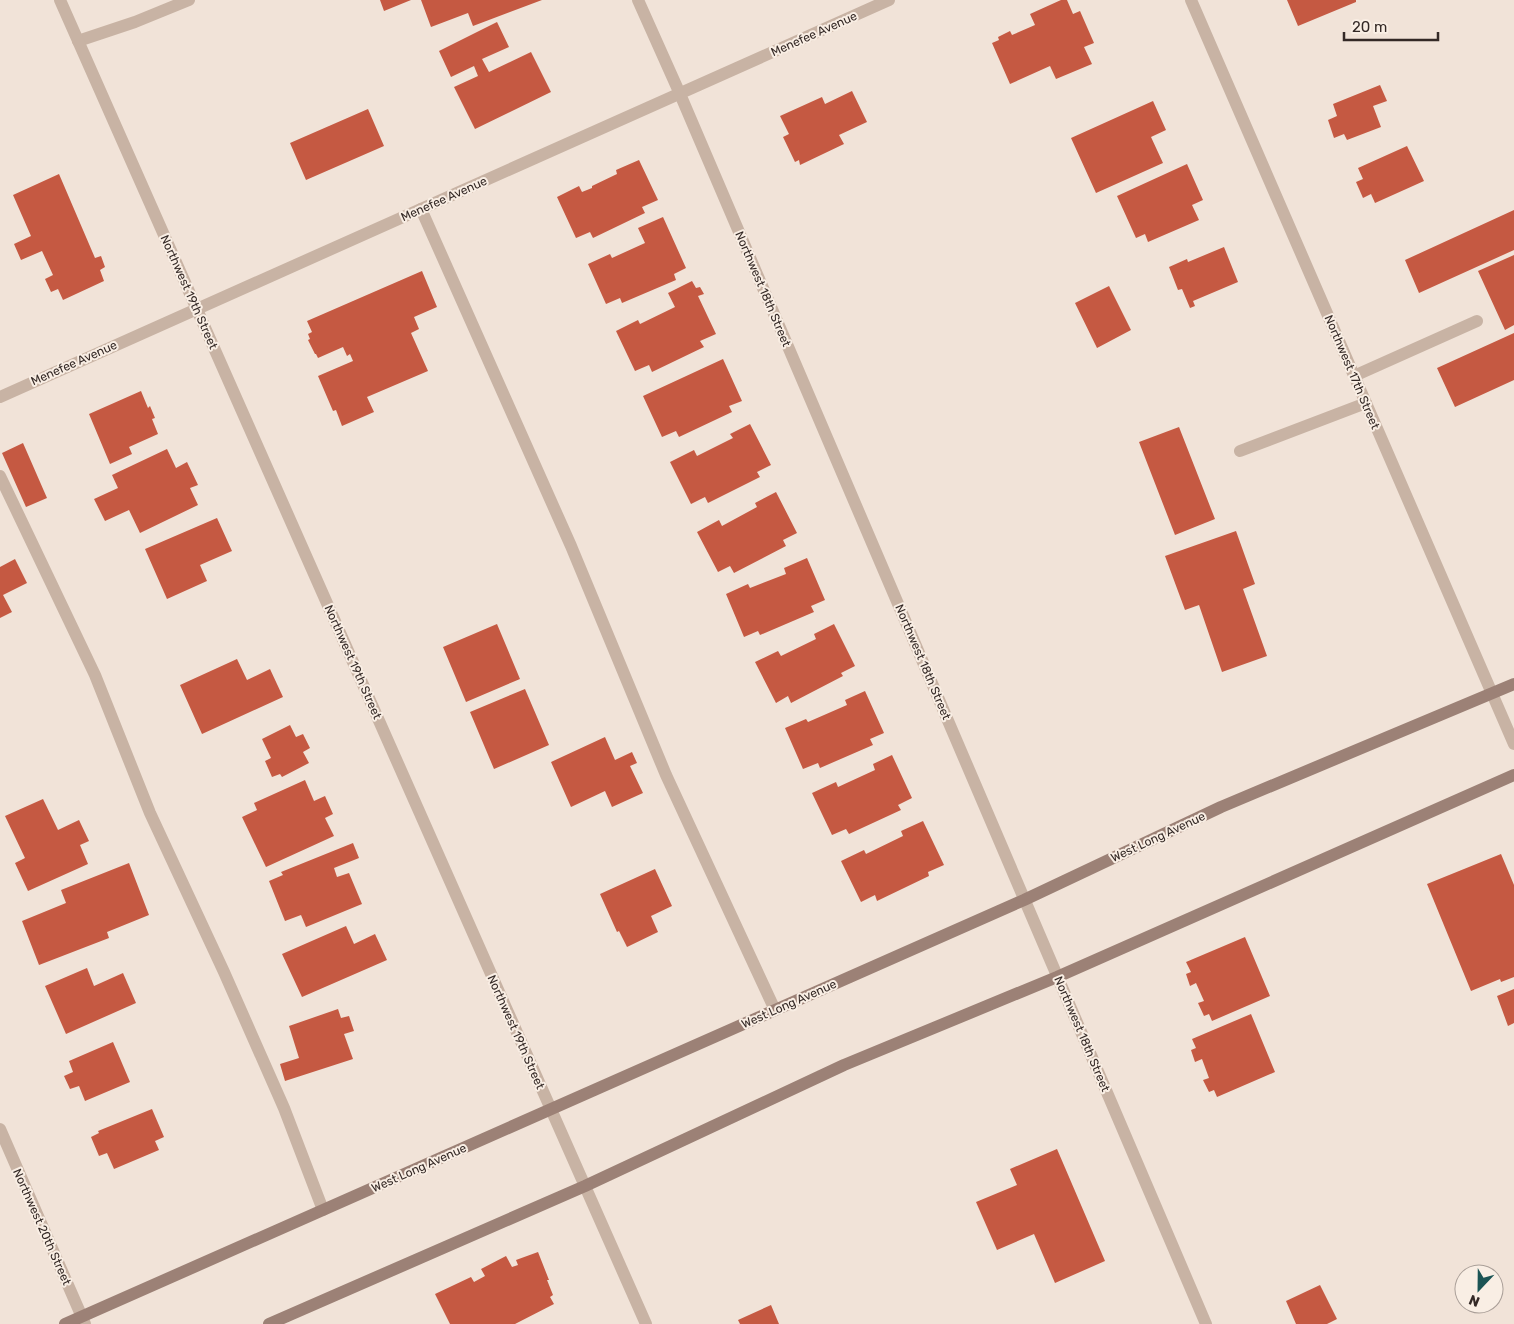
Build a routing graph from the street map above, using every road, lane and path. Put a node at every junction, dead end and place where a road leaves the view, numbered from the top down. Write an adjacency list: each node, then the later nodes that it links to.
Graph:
1 (60, 0): 6 (street, Northwest 19th Street)
2 (189, 0): 6 (street)
3 (638, 0): 7 (street, Northwest 18th Street)
4 (889, 0): 7 (street, Menefee Avenue)
5 (1191, 0): 11 (street, Northwest 17th Street)
6 (78, 41): 9 (street, Northwest 19th Street)
7 (680, 94): 8 (street, Menefee Avenue); 20 (street, Northwest 18th Street)
8 (421, 209): 9 (street, Menefee Avenue); 22 (street)
9 (196, 308): 12 (street, Menefee Avenue); 23 (street, Northwest 19th Street)
10 (1477, 321): 11 (street)
11 (1354, 376): 13 (street, Northwest 17th Street)
12 (0, 397)
13 (1366, 403): 14 (street); 17 (street, Northwest 17th Street)
14 (1240, 450)
15 (0, 476): 26 (street)
16 (1514, 684): 17 (main road, West Long Avenue)
17 (1492, 694): 18 (street, Northwest 17th Street); 20 (main road, West Long Avenue)
18 (1514, 744)
19 (1514, 775): 21 (main road)
20 (1024, 900): 21 (street, Northwest 18th Street); 22 (main road, West Long Avenue)
21 (1057, 976): 25 (main road); 31 (street, Northwest 18th Street)
22 (775, 1010): 23 (main road, West Long Avenue)
23 (551, 1110): 25 (street, Northwest 19th Street); 26 (main road, West Long Avenue)
24 (0, 1129): 27 (street, Northwest 20th Street)
25 (585, 1186): 29 (main road); 30 (street, Northwest 19th Street)
26 (323, 1210): 27 (main road, West Long Avenue)
27 (83, 1320): 28 (main road, West Long Avenue)
28 (65, 1324)
29 (269, 1324)
30 (646, 1324)
31 (1206, 1324)

